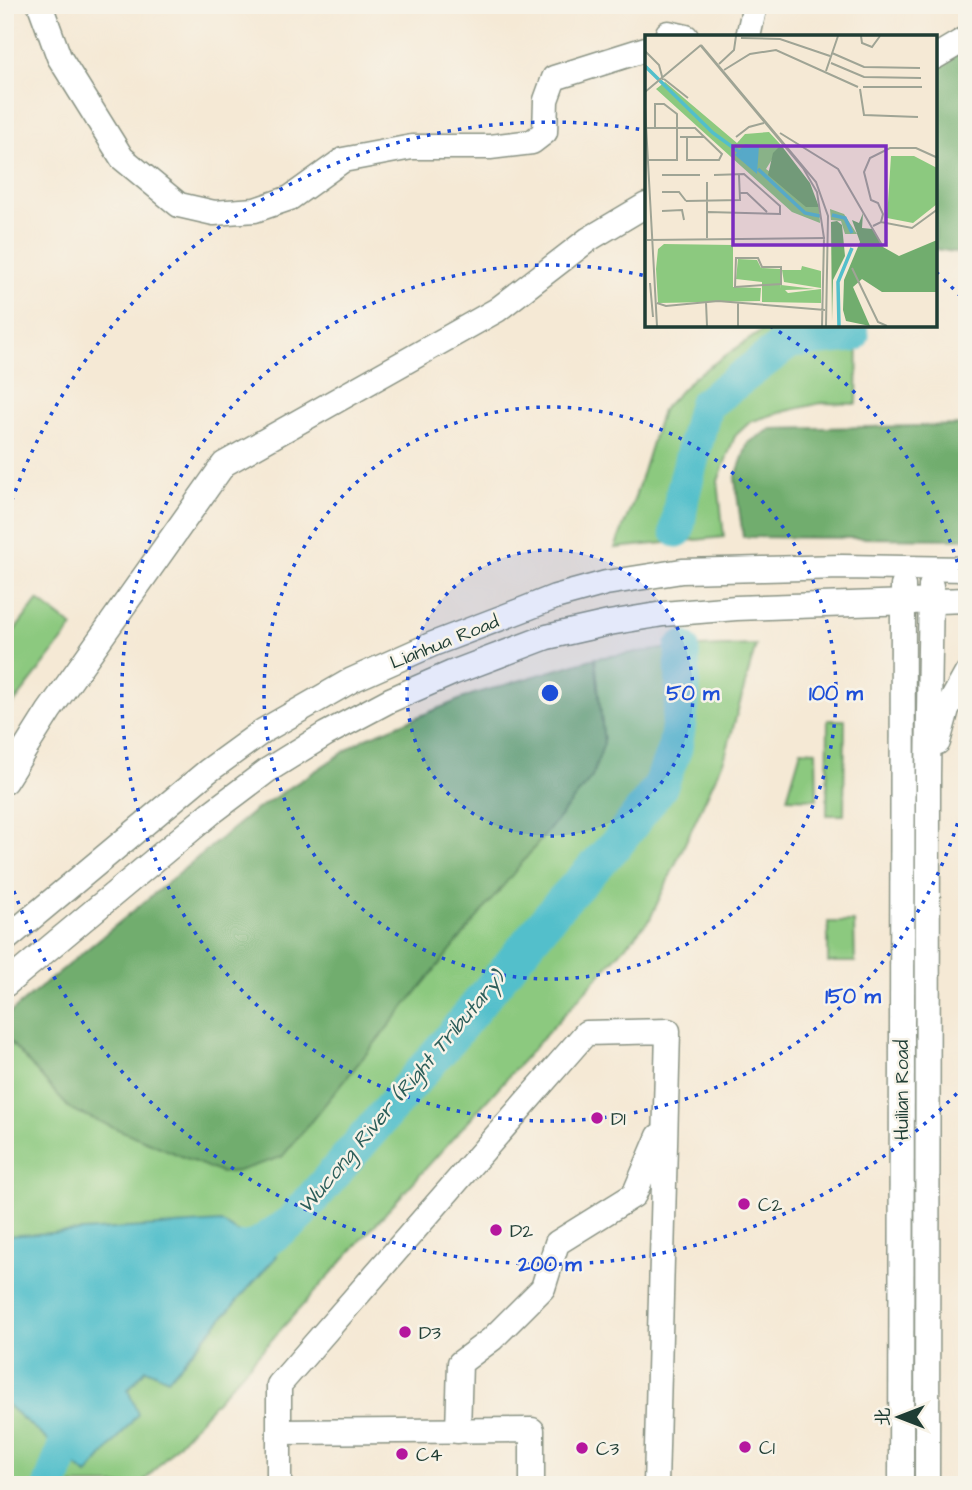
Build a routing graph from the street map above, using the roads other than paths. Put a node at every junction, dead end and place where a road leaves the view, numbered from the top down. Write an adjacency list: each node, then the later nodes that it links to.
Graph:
1 (40, 5): 5 (street)
2 (755, 5): 3 (street)
3 (748, 35)
4 (967, 38): 6 (street)
5 (645, 49)
6 (937, 56)
7 (645, 206): 16 (street)
8 (904, 568): 9 (street, Lianhua Road); 13 (street, Huilian Road); 17 (street, Lianhua Road)
9 (932, 569): 10 (street, Lianhua Road); 11 (street, Huilian Road)
10 (967, 569)
11 (931, 600): 12 (street); 13 (street); 15 (street, Huilian Road)
12 (967, 600)
13 (903, 601): 18 (street); 25 (street, Huilian Road)
14 (967, 673): 15 (street)
15 (928, 776): 26 (street, Huilian Road)
16 (5, 781)
17 (5, 940)
18 (5, 985)
19 (665, 1122): 20 (street); 21 (street); 24 (street)
20 (458, 1431): 21 (street); 23 (street)
21 (279, 1432): 22 (street)
22 (279, 1485)
23 (532, 1485)
24 (656, 1485)
25 (901, 1485)
26 (927, 1485)

